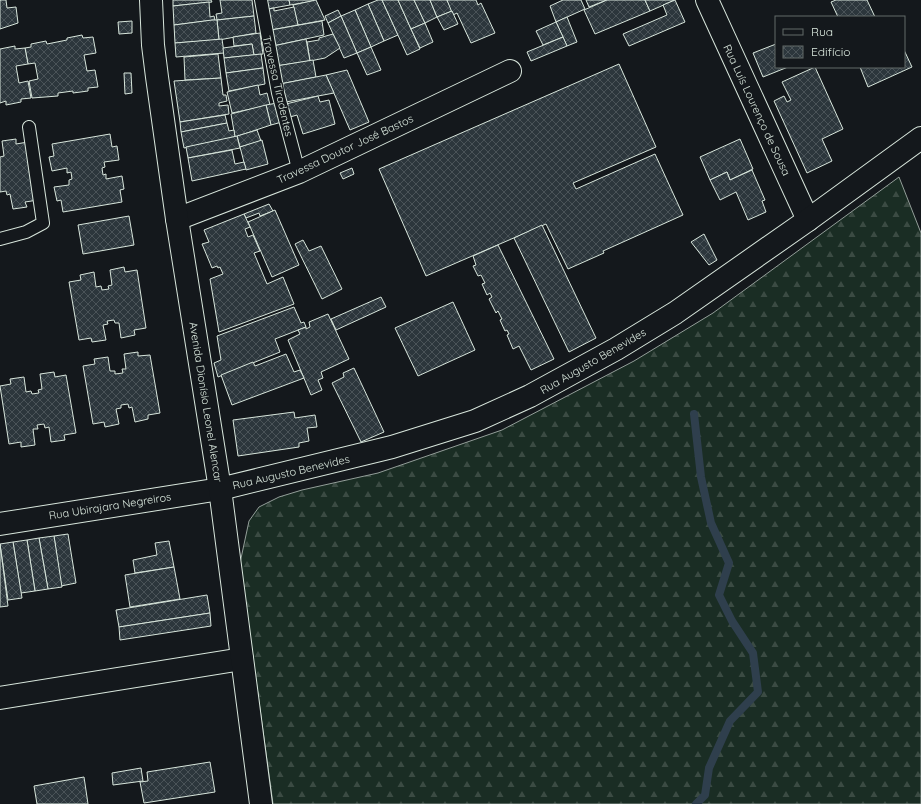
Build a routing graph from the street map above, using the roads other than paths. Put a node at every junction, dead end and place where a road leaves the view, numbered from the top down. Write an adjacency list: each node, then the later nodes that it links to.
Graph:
1 (151, 0): 8 (street, Avenida Dionísio Leonel Alencar)
2 (261, 0): 7 (lane, Travessa Tiradentes)
3 (707, 0): 9 (street, Rua Luís Lourenço de Sousa)
4 (510, 71): 7 (street, Travessa Doutor José Bastos)
5 (29, 127): 10 (lane)
6 (921, 138): 9 (street, Rua Augusto Benevides)
7 (299, 172): 8 (street, Travessa Doutor José Bastos)
8 (177, 219): 11 (street, Avenida Dionísio Leonel Alencar)
9 (808, 220): 11 (street, Rua Augusto Benevides)
10 (0, 239)
11 (220, 489): 12 (street, Rua Ubirajara Negreiros); 13 (street, Avenida Dionísio Leonel Alencar)
12 (0, 524)
13 (242, 659): 14 (street); 15 (street, Avenida Dionísio Leonel Alencar)
14 (0, 698)
15 (262, 804)

